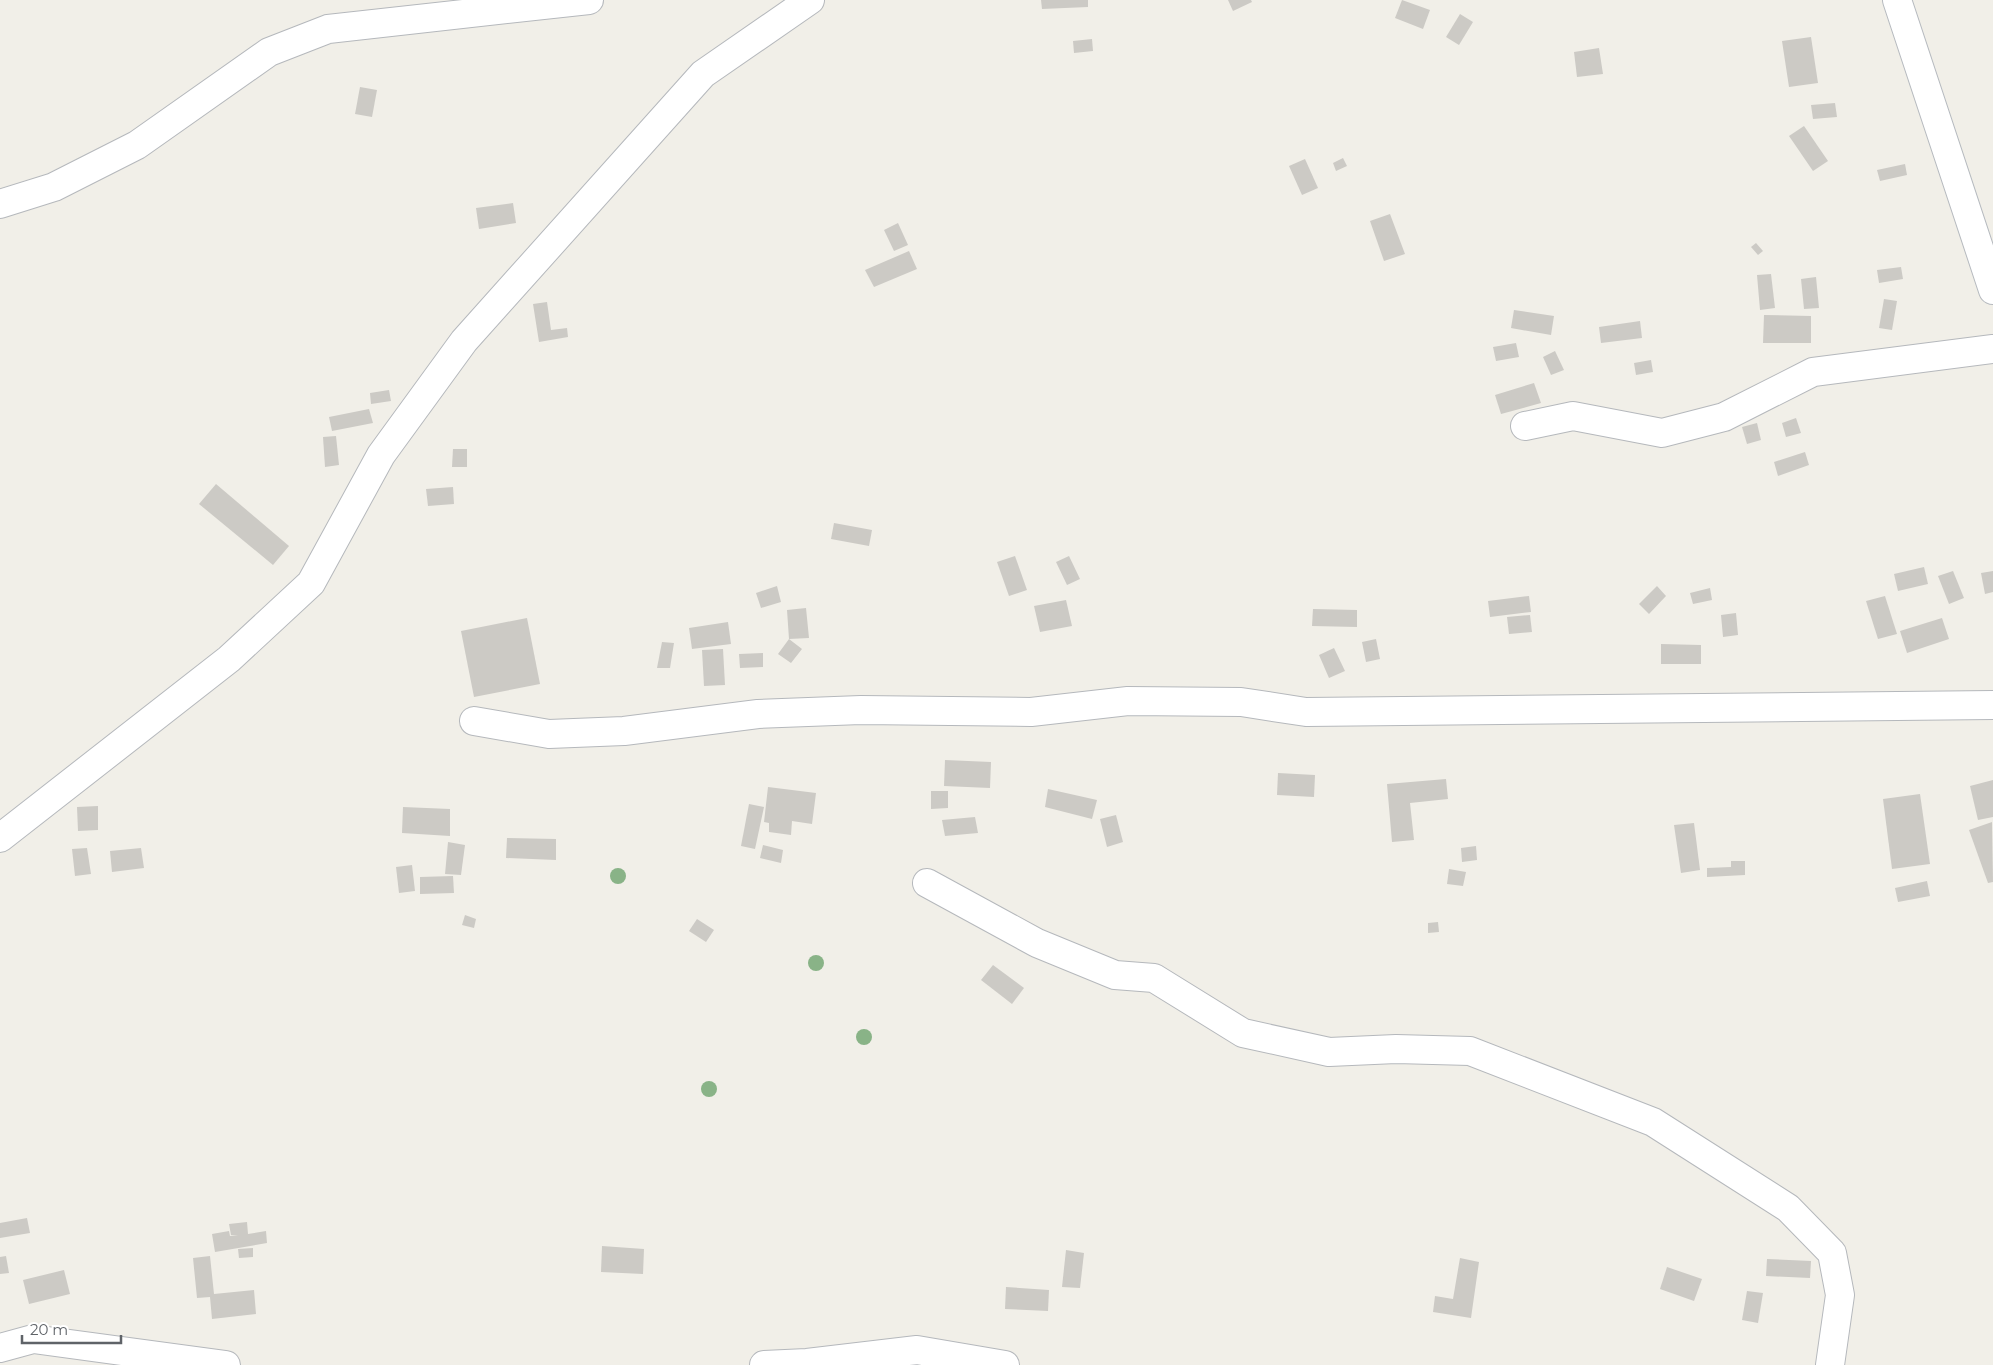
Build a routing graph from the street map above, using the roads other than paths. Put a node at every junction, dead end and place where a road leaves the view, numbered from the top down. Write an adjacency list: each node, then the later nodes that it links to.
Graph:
1 (589, 0): 4 (street)
2 (810, 0): 10 (street)
3 (1897, 0): 5 (street)
4 (0, 204)
5 (1993, 290)
6 (1993, 349): 7 (street)
7 (1525, 426)
8 (1993, 704): 9 (street)
9 (474, 722)
10 (0, 838)
11 (927, 883): 16 (street)
12 (0, 1348): 13 (street)
13 (226, 1365)
14 (764, 1365): 15 (street)
15 (1004, 1365)
16 (1830, 1365)

